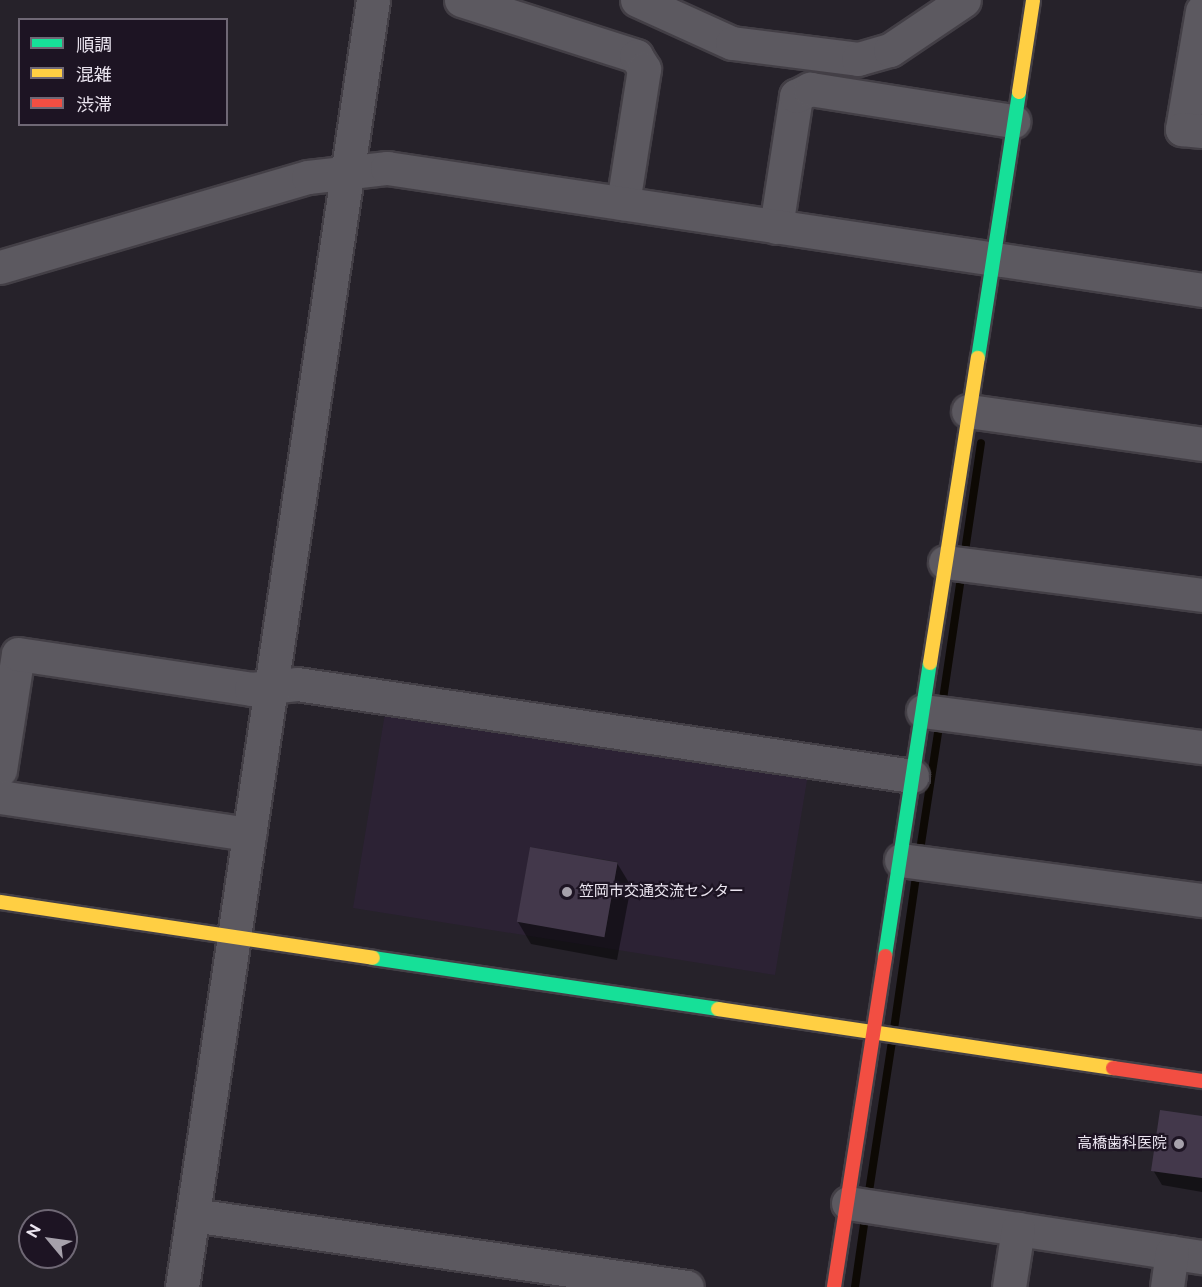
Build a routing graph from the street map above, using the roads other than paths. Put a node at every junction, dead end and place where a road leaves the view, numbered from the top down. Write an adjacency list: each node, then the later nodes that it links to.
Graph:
1 (373, 0): 9 (street)
2 (461, 0): 10 (street)
3 (637, 0): 4 (street)
4 (963, 0)
5 (1033, 0): 7 (street)
6 (1202, 11): 8 (street)
7 (1013, 121): 11 (street); 12 (street)
8 (1202, 131)
9 (350, 170): 10 (street); 13 (street); 19 (street)
10 (623, 203): 11 (street)
11 (776, 227): 12 (street)
12 (991, 259): 14 (street); 15 (street)
13 (0, 267)
14 (1202, 290)
15 (968, 411): 16 (street); 17 (street)
16 (1202, 444)
17 (945, 562): 18 (street); 20 (street)
18 (1202, 595)
19 (274, 684): 22 (street); 23 (street); 25 (street)
20 (923, 711): 21 (street); 23 (street)
21 (1202, 747)
22 (0, 770)
23 (912, 776): 26 (street)
24 (0, 796): 25 (street)
25 (249, 834): 29 (street)
26 (901, 860): 27 (street); 30 (street)
27 (1202, 900)
28 (0, 902): 29 (street)
29 (236, 940): 30 (street); 33 (street)
30 (874, 1031): 31 (street); 32 (street)
31 (1202, 1081)
32 (848, 1203): 34 (street); 38 (street)
33 (193, 1215): 36 (street); 37 (street)
34 (1018, 1229): 35 (street); 39 (street)
35 (1187, 1255): 40 (street)
36 (182, 1287)
37 (687, 1287)
38 (834, 1287)
39 (1009, 1287)
40 (1167, 1287)

